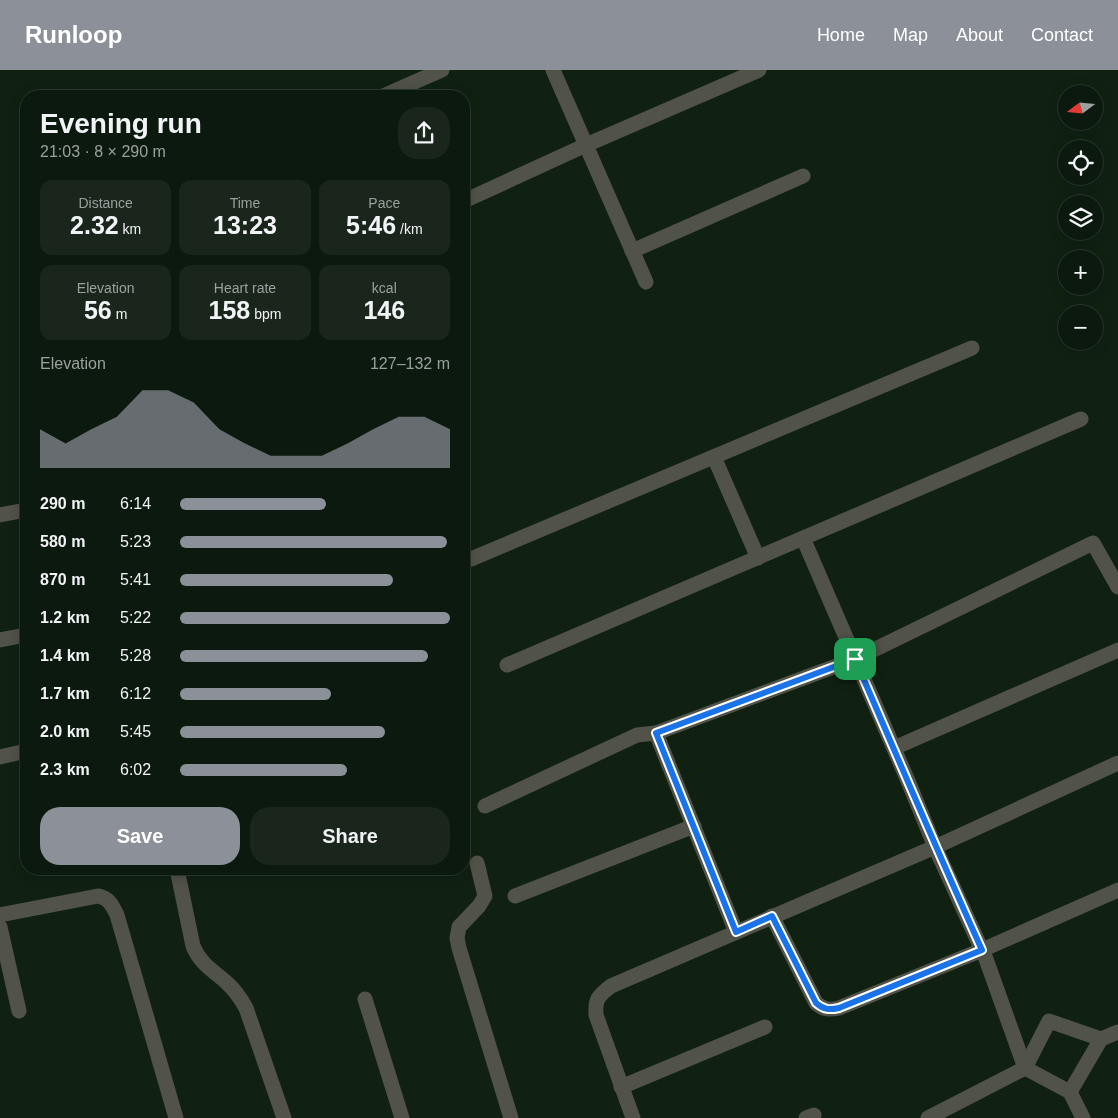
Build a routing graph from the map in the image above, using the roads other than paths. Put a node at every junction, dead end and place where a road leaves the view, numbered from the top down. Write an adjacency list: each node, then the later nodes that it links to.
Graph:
1 (442, 70): 4 (street)
2 (553, 70): 5 (street)
3 (759, 70): 5 (street)
4 (397, 90)
5 (586, 145): 7 (street); 8 (street)
6 (803, 176): 8 (street)
7 (470, 198)
8 (632, 251): 9 (street)
9 (646, 282)
10 (972, 348): 12 (street)
11 (1081, 419): 15 (street)
12 (714, 456): 16 (street); 17 (street)
13 (20, 511): 14 (street)
14 (0, 515)
15 (803, 538): 16 (street); 22 (street)
16 (758, 558): 23 (street)
17 (471, 559)
18 (1118, 587): 22 (street)
19 (20, 636): 20 (street)
20 (0, 640)
21 (1118, 650): 25 (street)
22 (855, 659): 24 (street); 25 (street)
23 (508, 665)
24 (656, 733): 29 (street); 30 (street)
25 (894, 748): 31 (street)
26 (20, 752): 27 (street)
27 (0, 757)
28 (1118, 763): 31 (street)
29 (485, 806)
30 (694, 826): 35 (street); 39 (street)
31 (935, 847): 37 (street); 40 (street)
32 (477, 863): 52 (street)
33 (178, 875): 50 (street)
34 (1118, 890): 40 (street)
35 (515, 896)
36 (0, 915): 49 (street)
37 (772, 916): 39 (street); 40 (street)
38 (0, 927): 42 (street)
39 (736, 932): 47 (street)
40 (982, 950): 46 (street)
41 (365, 999): 51 (street)
42 (19, 1010)
43 (766, 1027): 47 (street)
44 (1118, 1032): 45 (street)
45 (1101, 1039): 46 (street); 48 (street)
46 (1025, 1068): 48 (street); 54 (street)
47 (621, 1087): 53 (street)
48 (1070, 1092): 55 (street)
49 (176, 1118)
50 (284, 1118)
51 (402, 1118)
52 (511, 1118)
53 (633, 1118)
54 (928, 1118)
55 (1083, 1118)

